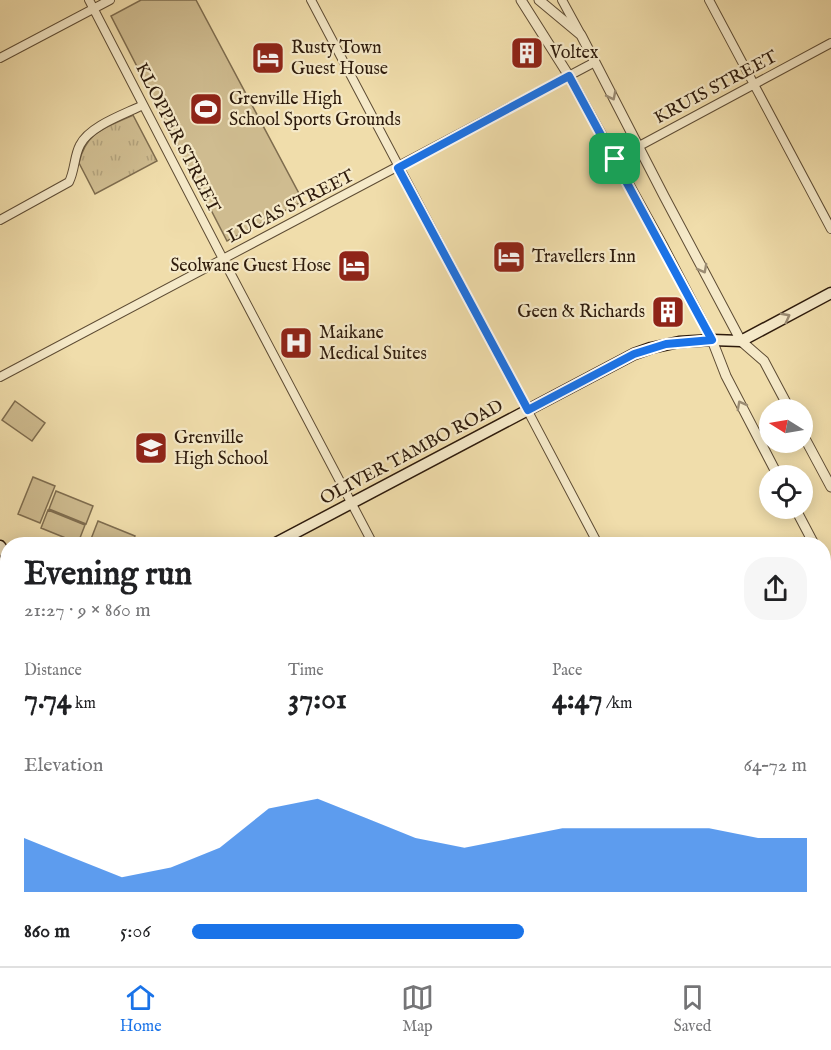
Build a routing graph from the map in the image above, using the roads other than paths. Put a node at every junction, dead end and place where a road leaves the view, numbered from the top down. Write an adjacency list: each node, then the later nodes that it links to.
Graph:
1 (89, 0): 8 (street, KLOPPER STREET)
2 (110, 0): 8 (street)
3 (311, 0): 18 (street)
4 (521, 0): 13 (street)
5 (539, 0): 9 (street)
6 (562, 0): 9 (street)
7 (710, 0): 14 (street)
8 (94, 9): 11 (street); 15 (street, KLOPPER STREET)
9 (581, 35): 12 (street)
10 (831, 43): 14 (street, KRUIS STREET)
11 (0, 58)
12 (595, 62): 13 (street, LUCAS STREET); 16 (street, one-way to 16)
13 (569, 76): 17 (street); 18 (street, LUCAS STREET)
14 (753, 85): 16 (street, KRUIS STREET); 20 (street)
15 (143, 105): 19 (street); 21 (street, KLOPPER STREET)
16 (638, 147): 17 (street, KRUIS STREET); 24 (street, one-way to 24)
17 (615, 159): 23 (street)
18 (398, 168): 21 (street, LUCAS STREET); 27 (street)
19 (0, 220)
20 (831, 229)
21 (223, 259): 25 (street, LUCAS STREET); 31 (street, KLOPPER STREET)
22 (831, 293): 24 (main road, one-way to 22)
23 (711, 338): 24 (main road, OLIVER TAMBO ROAD); 27 (main road, OLIVER TAMBO ROAD); 29 (street, one-way to 23)
24 (741, 341): 26 (street)
25 (0, 377)
26 (784, 399)
27 (528, 410): 31 (main road, OLIVER TAMBO ROAD); 35 (street)
28 (813, 453): 30 (street)
29 (772, 465)
30 (831, 487)
31 (352, 504): 33 (main road, OLIVER TAMBO ROAD); 34 (street, KLOPPER STREET)
32 (801, 519): 36 (street)
33 (288, 537)
34 (369, 537)
35 (593, 537)
36 (810, 537)

